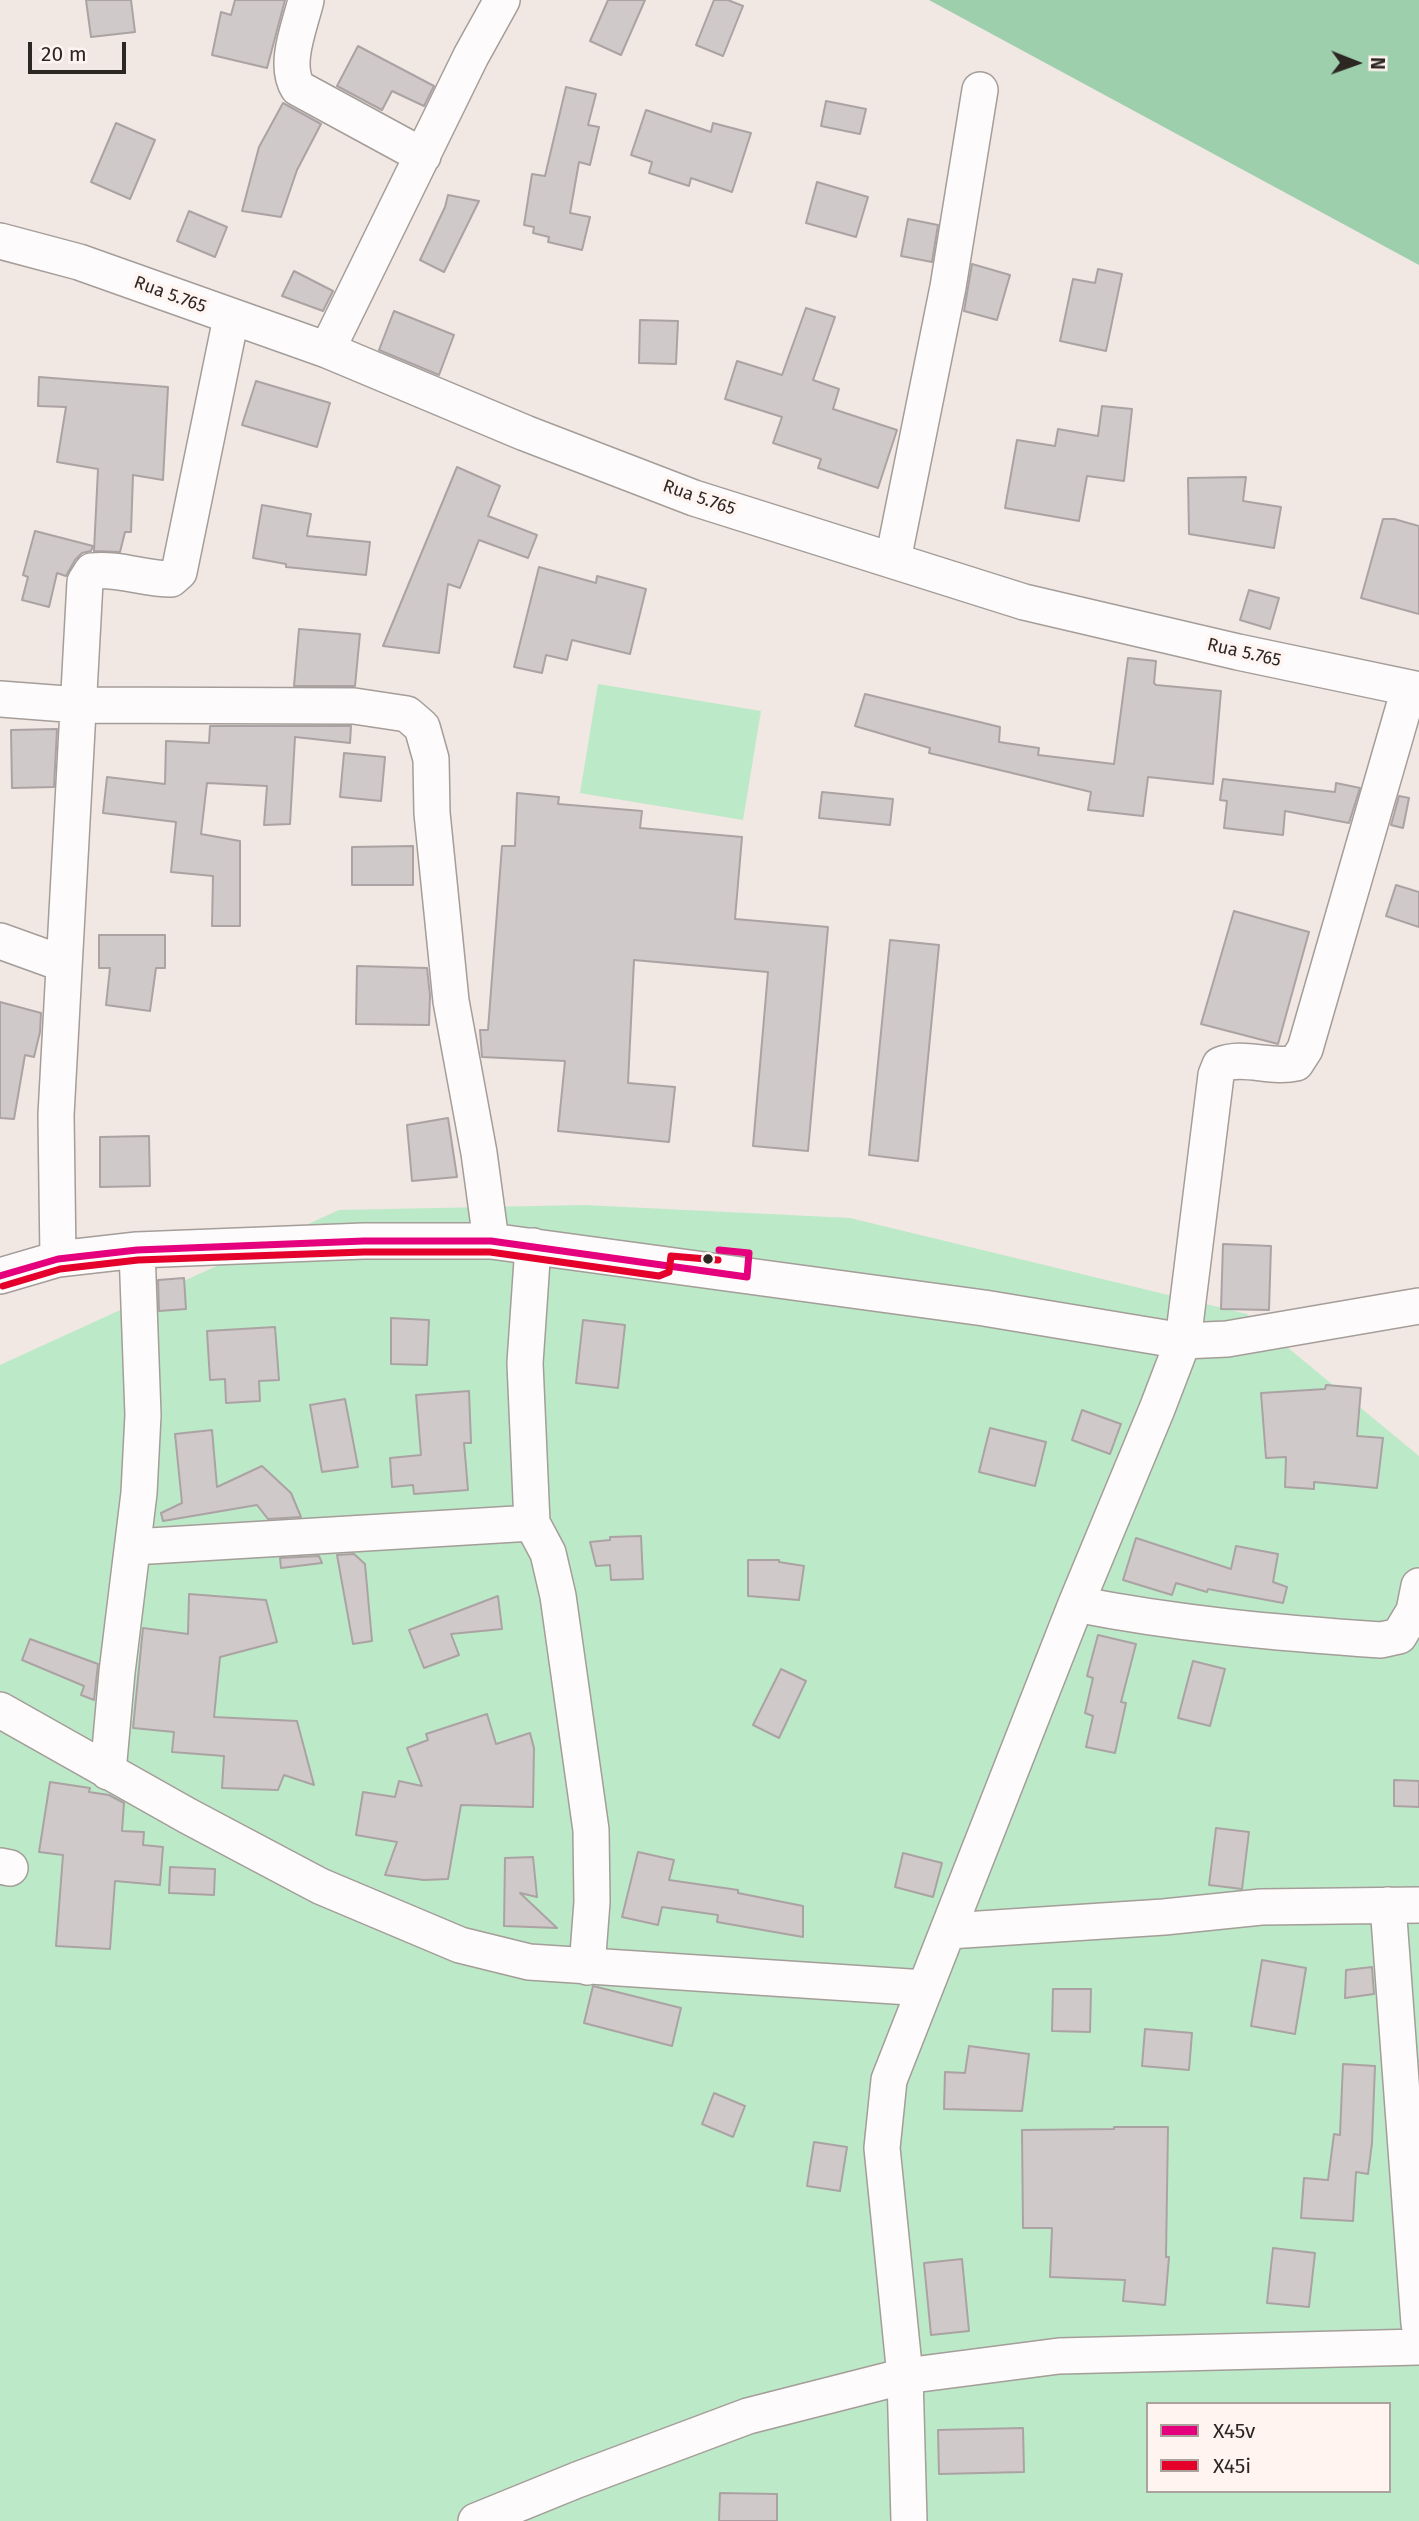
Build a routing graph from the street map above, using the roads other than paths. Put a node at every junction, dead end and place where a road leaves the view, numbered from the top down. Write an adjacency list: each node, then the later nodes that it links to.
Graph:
1 (306, 0): 4 (street)
2 (502, 0): 4 (street)
3 (980, 90): 8 (street)
4 (423, 156): 7 (street)
5 (0, 241): 6 (street, Rua 5.765)
6 (231, 318): 7 (street, Rua 5.765); 11 (street)
7 (327, 350): 8 (street, Rua 5.765)
8 (893, 560): 9 (street, Rua 5.765)
9 (1414, 689): 20 (street)
10 (0, 699): 11 (street)
11 (79, 705): 13 (street); 14 (street)
12 (0, 941): 13 (street)
13 (64, 964): 17 (street)
14 (492, 1241): 15 (street); 16 (street)
15 (533, 1246): 20 (street); 21 (street)
16 (137, 1250): 17 (street); 22 (street)
17 (58, 1259): 18 (street)
18 (0, 1276)
19 (1419, 1306): 20 (street)
20 (1183, 1341): 24 (street)
21 (532, 1523): 22 (street); 29 (street)
22 (133, 1547): 26 (street)
23 (1419, 1586): 24 (street)
24 (1076, 1604): 28 (street)
25 (0, 1710): 26 (street)
26 (108, 1772): 29 (street)
27 (1404, 1905): 28 (street); 31 (street)
28 (949, 1931): 30 (street)
29 (587, 1967): 30 (street)
30 (925, 1988): 33 (street)
31 (1419, 2323)
32 (1419, 2347): 33 (street)
33 (905, 2376): 34 (street); 35 (street)
34 (476, 2521)
35 (909, 2521)

